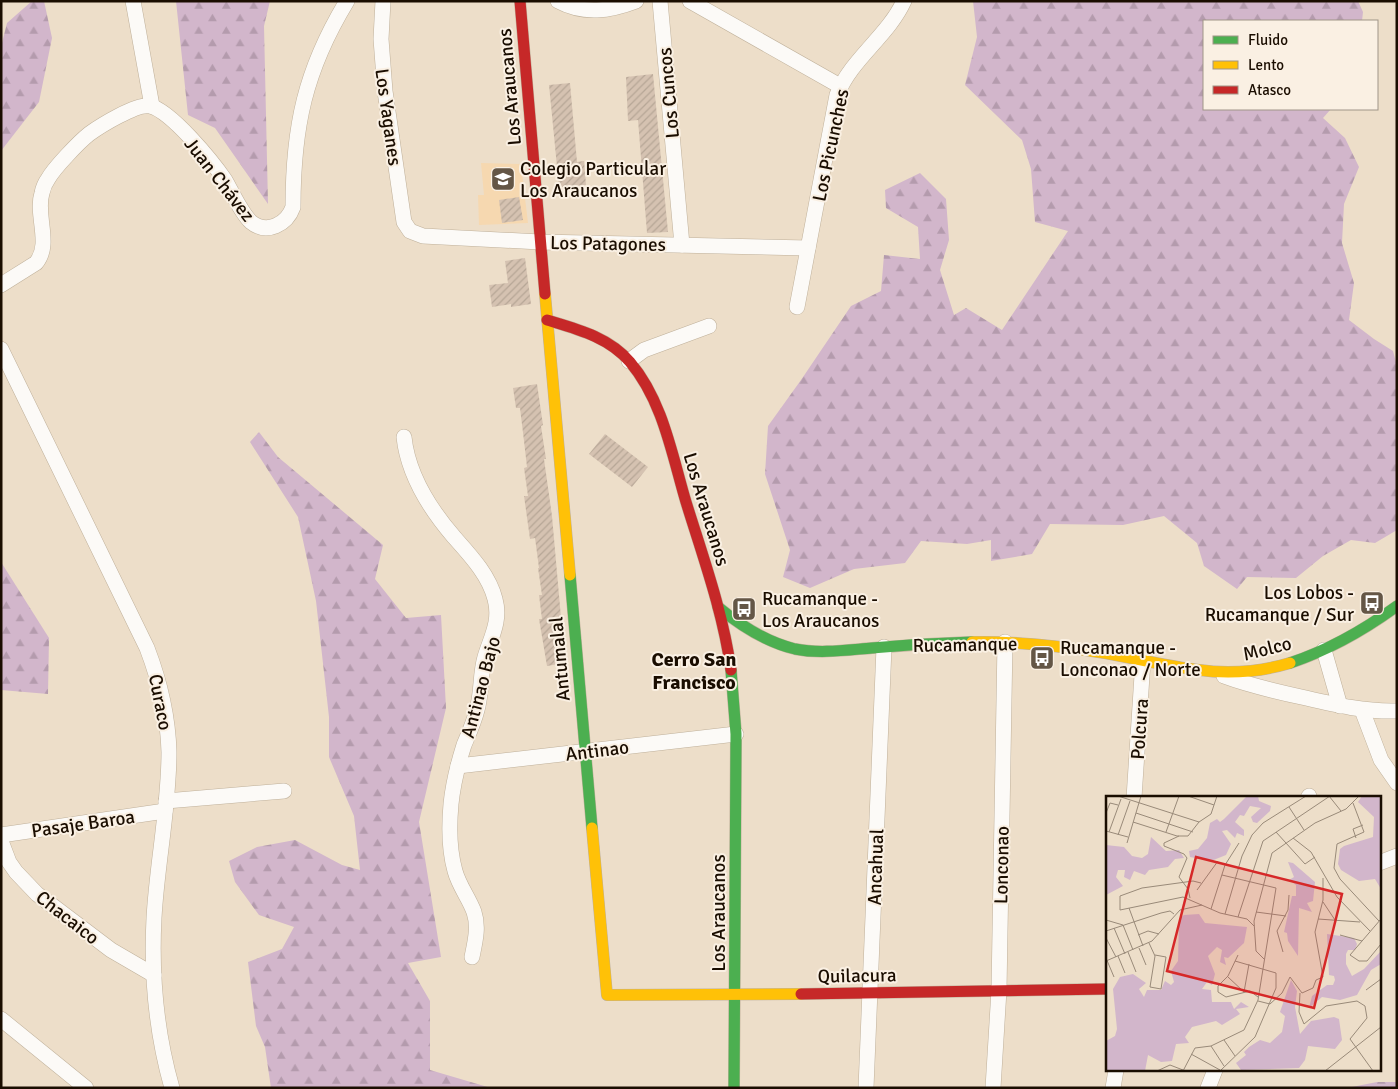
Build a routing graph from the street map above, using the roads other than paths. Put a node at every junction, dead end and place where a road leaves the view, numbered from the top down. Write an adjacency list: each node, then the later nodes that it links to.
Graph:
1 (133, 1): 11 (street)
2 (346, 1): 11 (street, Juan Chávez)
3 (383, 1): 12 (street, Los Yaganes)
4 (520, 1): 13 (street, Los Araucanos)
5 (558, 1): 6 (street)
6 (636, 1)
7 (660, 1): 14 (street, Los Cuncos)
8 (690, 1): 10 (street)
9 (904, 1): 10 (street, Los Picunches)
10 (840, 86): 15 (street, Los Picunches)
11 (152, 106): 16 (street)
12 (410, 231): 13 (street, Los Patagones)
13 (540, 242): 14 (street, Los Patagones); 18 (street, Los Araucanos)
14 (682, 245): 15 (street, Los Patagones)
15 (808, 248): 17 (street, Los Picunches)
16 (1, 285)
17 (797, 307)
18 (547, 320): 21 (street, Los Araucanos); 34 (street, Antumalal)
19 (709, 326): 21 (street)
20 (1, 349): 39 (street, Curaco)
21 (629, 361): 24 (street, Los Araucanos)
22 (404, 437): 35 (street, Antinao Bajo)
23 (1397, 606): 27 (street, Molco)
24 (718, 607): 26 (street, Rucamanque); 33 (street, Los Araucanos)
25 (1005, 642): 26 (street, Rucamanque); 28 (street, Rucamanque); 47 (street, Lonconao)
26 (884, 647): 48 (street, Ancahual)
27 (1324, 650): 29 (street, Molco); 30 (street)
28 (1143, 660): 29 (street, Rucamanque); 38 (street, Polcura)
29 (1218, 674): 30 (street, Rucamanque)
30 (1340, 706): 31 (street, Rucamanque)
31 (1362, 710): 32 (street, Rucamanque); 36 (street)
32 (1397, 712)
33 (736, 734): 34 (street, Antinao); 50 (street, Los Araucanos)
34 (585, 751): 35 (street, Antinao); 49 (street, Antumalal)
35 (458, 766): 44 (street, Antinao Bajo)
36 (1397, 783)
37 (284, 791): 39 (street, Pasaje Baroa)
38 (1134, 796)
39 (165, 806): 40 (street, Pasaje Baroa); 45 (street, Curaco)
40 (1, 835)
41 (1, 841): 45 (street, Chacaico)
42 (1397, 856): 43 (street)
43 (1380, 863)
44 (472, 957)
45 (154, 975): 55 (street, Curaco)
46 (1106, 989): 47 (street, Quilacura)
47 (999, 990): 48 (street, Quilacura); 58 (street, Lonconao)
48 (870, 992): 50 (street, Quilacura); 57 (street, Ancahual)
49 (607, 995): 50 (street, Quilacura)
50 (735, 995): 56 (street, Los Araucanos)
51 (1, 1019): 54 (street)
52 (1116, 1072): 59 (street)
53 (1214, 1072): 60 (street)
54 (86, 1088)
55 (172, 1088)
56 (734, 1088)
57 (866, 1088)
58 (993, 1088)
59 (1113, 1088)
60 (1208, 1088)

